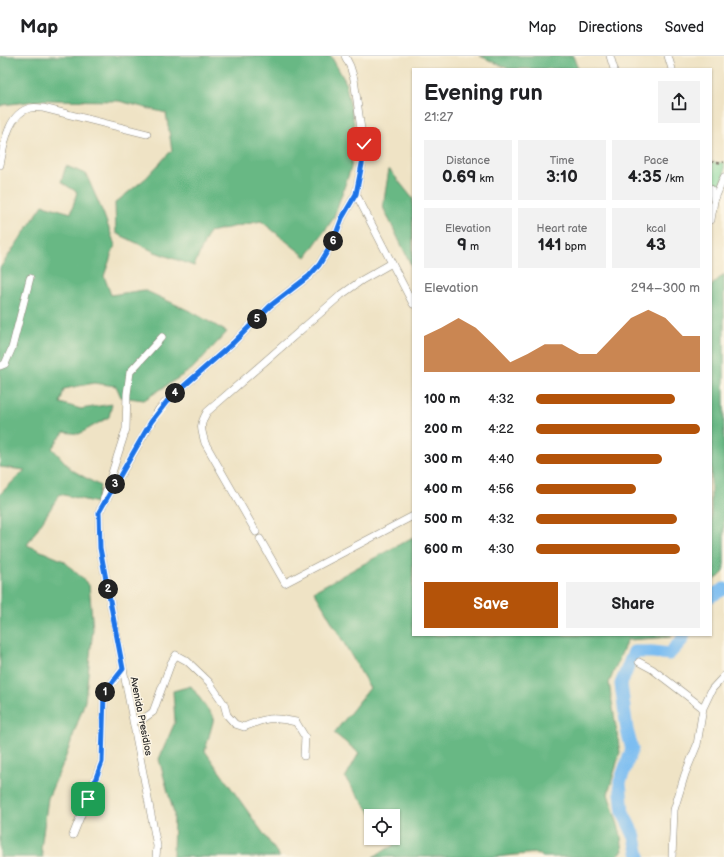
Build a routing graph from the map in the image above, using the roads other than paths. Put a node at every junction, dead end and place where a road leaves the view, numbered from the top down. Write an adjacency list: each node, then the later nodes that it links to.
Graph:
1 (345, 56): 10 (street)
2 (610, 56): 4 (street)
3 (668, 56): 5 (street)
4 (614, 68)
5 (672, 68)
6 (148, 134): 7 (street)
7 (0, 165)
8 (724, 177): 11 (street)
9 (712, 193): 11 (street)
10 (356, 194): 13 (street); 18 (street)
11 (714, 201): 12 (street)
12 (712, 214)
13 (392, 263): 15 (street); 20 (street)
14 (30, 278): 17 (street)
15 (412, 302)
16 (162, 337): 18 (street)
17 (0, 366)
18 (99, 512): 23 (street, Avenida Presidios)
19 (412, 517): 21 (street)
20 (256, 532)
21 (260, 539)
22 (639, 662): 25 (street)
23 (123, 669): 26 (street, Avenida Presidios); 28 (street)
24 (724, 676): 25 (street)
25 (703, 708): 30 (street)
26 (133, 721): 27 (street); 29 (street, Avenida Presidios)
27 (304, 756)
28 (73, 835)
29 (156, 857)
30 (672, 857)

